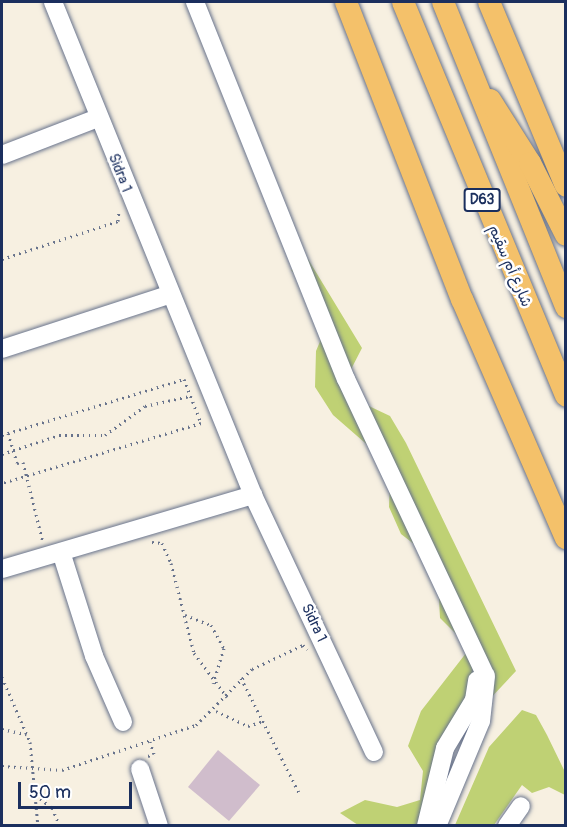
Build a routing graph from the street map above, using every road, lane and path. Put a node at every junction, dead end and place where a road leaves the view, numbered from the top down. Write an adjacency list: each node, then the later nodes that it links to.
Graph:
1 (54, 2): 8 (street, Sidra 1)
2 (195, 2): 28 (street)
3 (346, 2): 22 (main road)
4 (404, 2): 21 (main road, شارع أم سقيم / D63)
5 (443, 2): 7 (main road, D63)
6 (489, 2): 9 (main road)
7 (472, 79): 14 (main road); 17 (main road, D63)
8 (98, 118): 10 (street); 13 (street, Sidra 1)
9 (548, 149): 11 (main road); 12 (main road)
10 (2, 154)
11 (566, 170)
12 (566, 186)
13 (132, 205): 15 (path); 16 (street, Sidra 1)
14 (566, 235)
15 (2, 259)
16 (168, 295): 18 (street); 19 (street, Sidra 1)
17 (566, 307)
18 (2, 349)
19 (208, 389): 20 (path); 30 (street, Sidra 1)
20 (190, 396): 23 (path); 25 (path); 27 (path)
21 (566, 396)
22 (511, 415): 31 (main road); 33 (main road)
23 (8, 433): 24 (path); 25 (path)
24 (2, 435)
25 (13, 450): 26 (path); 27 (path)
26 (2, 453)
27 (25, 478): 29 (path); 34 (path)
28 (390, 480): 57 (street); 58 (street)
29 (2, 483)
30 (253, 495): 32 (street); 37 (street, Sidra 1)
31 (566, 503)
32 (147, 529): 34 (street); 36 (path)
33 (566, 538)
34 (55, 557): 35 (street); 44 (street)
35 (2, 569)
36 (185, 615): 40 (path); 40 (path)
37 (322, 642): 39 (path); 47 (street, Sidra 1)
38 (2, 677): 46 (path)
39 (241, 678): 41 (path); 43 (path)
40 (213, 683): 41 (path)
41 (227, 697): 42 (path)
42 (216, 711): 43 (path); 50 (path)
43 (263, 721): 52 (path)
44 (123, 722)
45 (2, 729): 46 (path)
46 (26, 734): 50 (path)
47 (374, 752)
48 (2, 766): 50 (path)
49 (140, 769): 56 (street)
50 (32, 770): 51 (path)
51 (32, 791): 54 (path); 55 (path)
52 (300, 795)
53 (521, 806): 59 (street)
54 (38, 825)
55 (60, 825)
56 (159, 825)
57 (426, 825)
58 (437, 825)
59 (507, 825)

